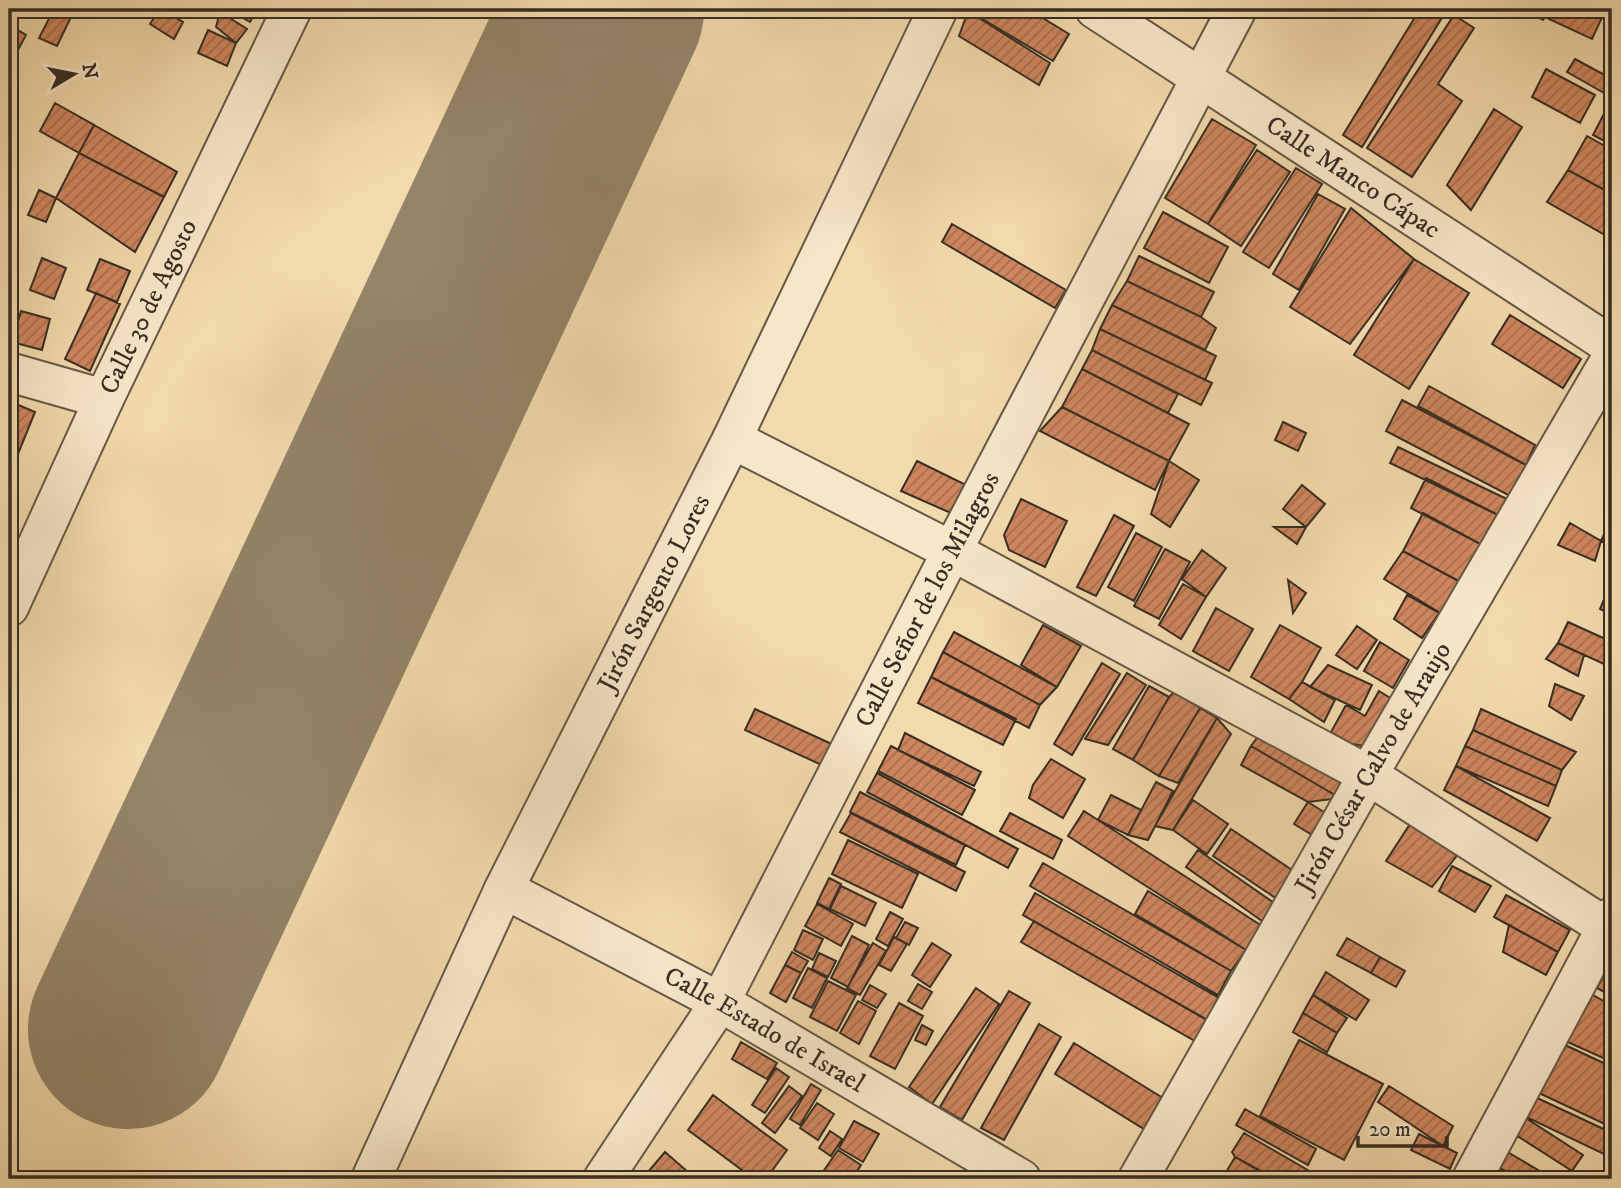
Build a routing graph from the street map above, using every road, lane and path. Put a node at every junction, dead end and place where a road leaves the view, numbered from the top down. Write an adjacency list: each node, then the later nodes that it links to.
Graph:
1 (292, 9): 9 (street, Calle 30 de Agosto)
2 (938, 9): 10 (street, Jirón Sargento Lores)
3 (1095, 9): 5 (street, Calle Manco Cápac)
4 (1237, 9): 5 (street, Calle Señor de los Milagros)
5 (1202, 77): 6 (street, Calle Manco Cápac); 11 (street, Calle Señor de los Milagros)
6 (1612, 346)
7 (1612, 357): 13 (street, Jirón César Calvo de Araujo)
8 (9, 372): 9 (street)
9 (104, 399): 12 (street, Calle 30 de Agosto)
10 (732, 439): 11 (street); 14 (street, Jirón Sargento Lores)
11 (951, 551): 13 (street); 16 (street, Calle Señor de los Milagros)
12 (9, 607)
13 (1368, 775): 15 (street); 20 (street, Jirón César Calvo de Araujo)
14 (504, 889): 16 (street, Calle Estado de Israel); 17 (street, Jirón Sargento Lores)
15 (1611, 925): 21 (street)
16 (720, 1002): 18 (street, Calle Señor de los Milagros); 19 (street, Calle Estado de Israel)
17 (371, 1179)
18 (603, 1179)
19 (1021, 1179)
20 (1138, 1179)
21 (1472, 1179)

